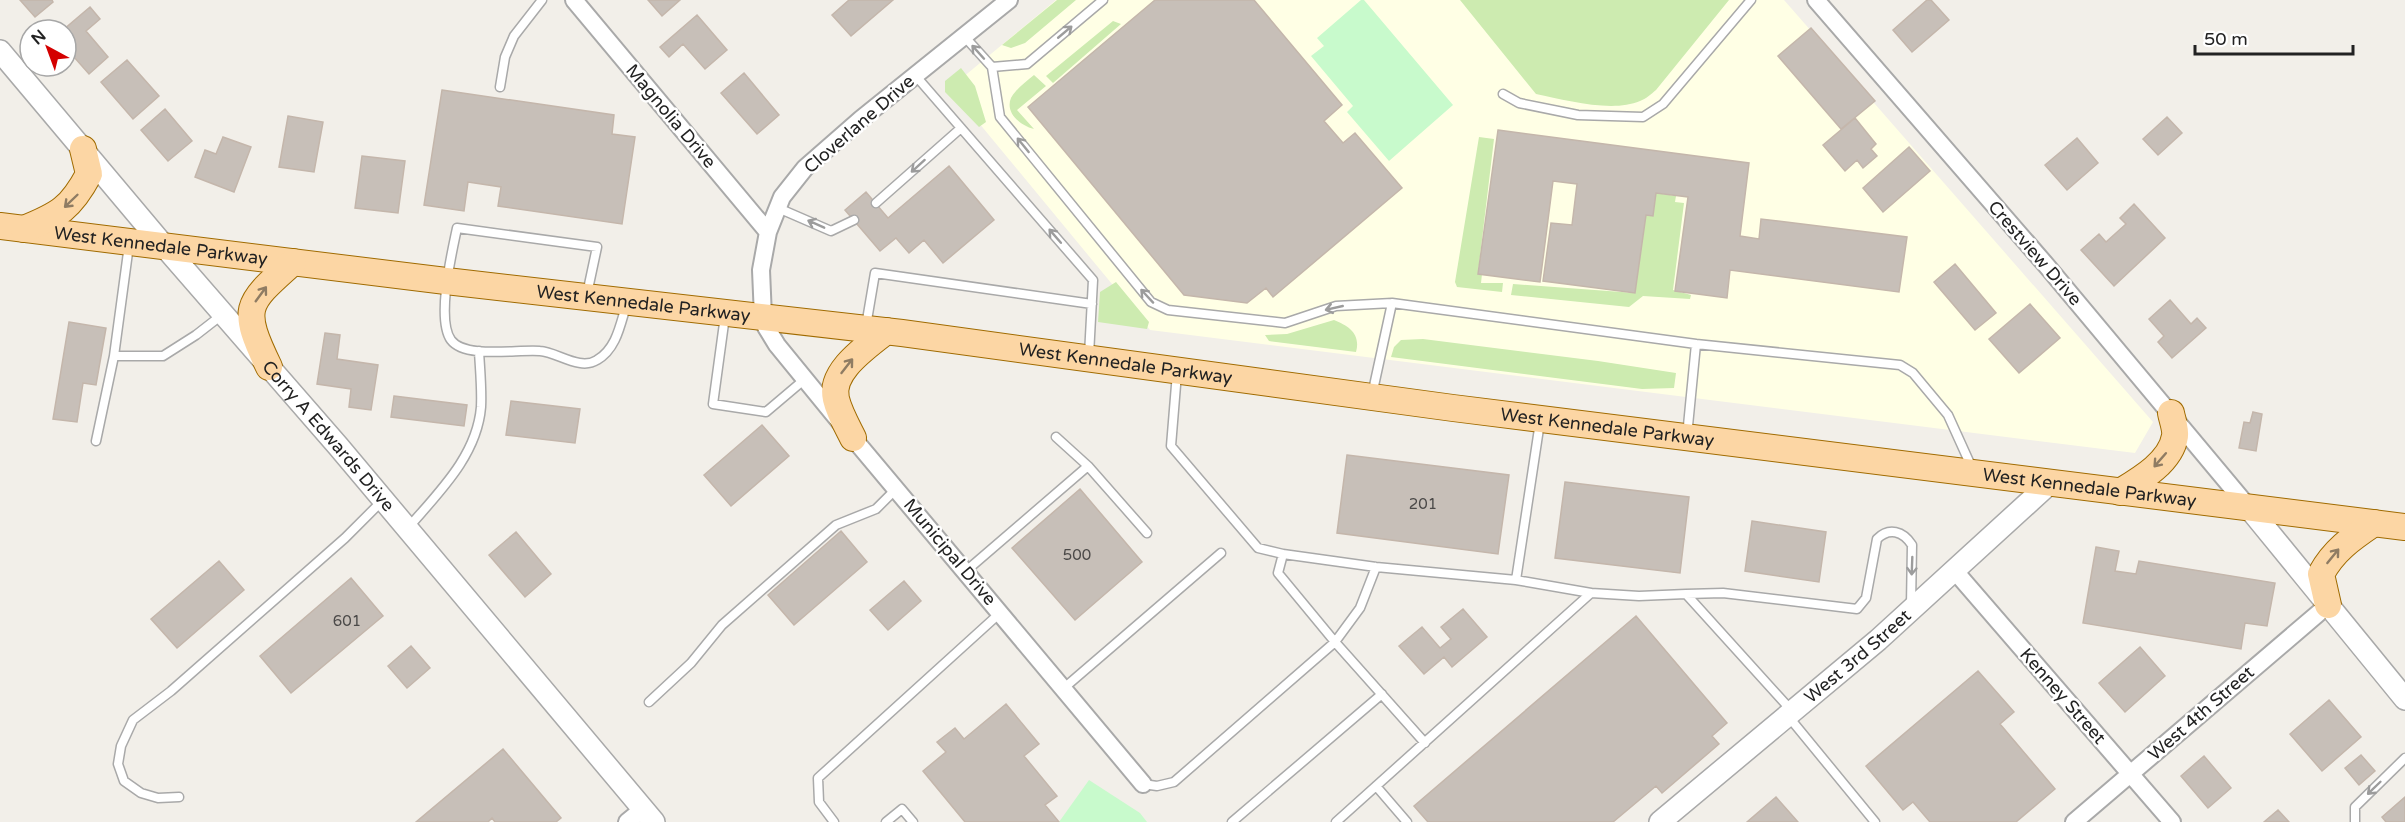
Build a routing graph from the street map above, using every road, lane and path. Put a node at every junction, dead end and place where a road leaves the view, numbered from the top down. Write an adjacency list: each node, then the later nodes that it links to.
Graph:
1 (542, 0): 11 (lane)
2 (574, 0): 19 (street, Magnolia Drive)
3 (1103, 0): 9 (lane, one-way to 3)
4 (1751, 0): 12 (lane)
5 (1816, 0): 40 (street, Crestview Drive)
6 (1000, 3): 7 (street, Cloverlane Drive)
7 (964, 36): 9 (lane, one-way to 7); 10 (street, Cloverlane Drive)
8 (0, 51): 14 (street, Corry A Edwards Drive)
9 (992, 67): 26 (lane, one-way to 9)
10 (915, 75): 13 (lane); 16 (street, Cloverlane Drive)
11 (500, 87)
12 (1503, 94)
13 (961, 128): 15 (lane, one-way to 15); 27 (lane, one-way to 13)
14 (83, 149): 18 (main road, one-way to 18); 21 (street, Corry A Edwards Drive)
15 (876, 203)
16 (778, 208): 17 (lane, one-way to 16); 19 (street, Cloverlane Drive)
17 (854, 220)
18 (11, 228): 20 (main road, West Kennedale Parkway)
19 (768, 232): 30 (street, Cloverlane Drive)
20 (129, 242): 21 (main road, West Kennedale Parkway); 34 (lane)
21 (164, 246): 22 (main road, West Kennedale Parkway); 28 (street, Corry A Edwards Drive)
22 (293, 262): 23 (main road, West Kennedale Parkway); 36 (main road, one-way to 22)
23 (446, 281): 24 (main road, West Kennedale Parkway); 24 (lane); 33 (lane)
24 (586, 297): 25 (main road, West Kennedale Parkway)
25 (627, 302): 29 (main road, West Kennedale Parkway); 33 (lane)
26 (1392, 303): 32 (lane); 39 (lane)
27 (1092, 304): 31 (lane); 35 (lane)
28 (223, 313): 34 (lane); 36 (street, Corry A Edwards Drive)
29 (725, 313): 30 (main road, West Kennedale Parkway); 38 (lane)
30 (763, 317): 31 (main road, West Kennedale Parkway); 38 (street, Municipal Drive)
31 (876, 330): 35 (main road, West Kennedale Parkway); 44 (main road, one-way to 31)
32 (1696, 344): 43 (lane); 47 (lane)
33 (479, 351): 55 (lane)
34 (114, 356): 45 (lane)
35 (1089, 358): 37 (main road, West Kennedale Parkway)
36 (269, 367): 51 (street, Corry A Edwards Drive)
37 (1177, 370): 39 (main road, West Kennedale Parkway); 58 (lane)
38 (805, 379): 44 (street, Municipal Drive)
39 (1372, 397): 41 (main road, West Kennedale Parkway)
40 (2171, 413): 50 (main road, one-way to 50); 52 (street, Crestview Drive)
41 (1540, 419): 43 (main road, West Kennedale Parkway); 62 (lane)
42 (1056, 437): 46 (lane)
43 (1687, 437): 47 (main road, West Kennedale Parkway)
44 (853, 438): 49 (street, Municipal Drive)
45 (96, 441)
46 (1088, 466): 56 (lane); 61 (lane)
47 (1975, 473): 48 (main road, West Kennedale Parkway)
48 (2050, 483): 50 (main road, West Kennedale Parkway); 60 (street, West 3rd Street)
49 (896, 489): 61 (street, Municipal Drive); 72 (lane)
50 (2120, 492): 52 (main road, West Kennedale Parkway)
51 (383, 500): 55 (street, Corry A Edwards Drive); 79 (lane)
52 (2250, 508): 53 (main road, West Kennedale Parkway); 65 (street)
53 (2374, 523): 54 (main road, West Kennedale Parkway); 65 (main road, one-way to 53)
54 (2405, 527)
55 (407, 528): 80 (street, Corry A Edwards Drive)
56 (1147, 532)
57 (1221, 553): 69 (lane)
58 (1283, 554): 59 (lane); 68 (lane)
59 (1376, 567): 62 (lane); 68 (lane)
60 (1954, 570): 66 (street, West 3rd Street); 76 (street, Kenney Street)
61 (966, 571): 67 (street, Municipal Drive)
62 (1516, 580): 63 (lane)
63 (1591, 593): 64 (lane); 74 (lane)
64 (1686, 594): 66 (lane, one-way to 66); 73 (lane)
65 (2328, 605): 71 (street); 76 (street, West 4th Street)
66 (1910, 610): 73 (street, West 3rd Street)
67 (1001, 612): 69 (street, Municipal Drive); 81 (lane)
68 (1335, 642): 70 (lane); 77 (lane)
69 (1064, 688): 77 (street, Municipal Drive)
70 (1382, 694): 74 (lane); 84 (lane)
71 (2405, 699)
72 (649, 702)
73 (1790, 713): 87 (street, West 3rd Street); 88 (lane)
74 (1425, 743): 78 (lane)
75 (2405, 758): 91 (lane, one-way to 91)
76 (2130, 774): 89 (street, West 4th Street); 90 (street, Kenney Street)
77 (1143, 784)
78 (1376, 786): 85 (lane); 86 (lane)
79 (179, 797)
80 (641, 818)
81 (834, 822)
82 (886, 822): 83 (lane)
83 (913, 822)
84 (1233, 822)
85 (1335, 822)
86 (1407, 822)
87 (1660, 822)
88 (1875, 822)
89 (2074, 822)
90 (2172, 822)
91 (2355, 822)

